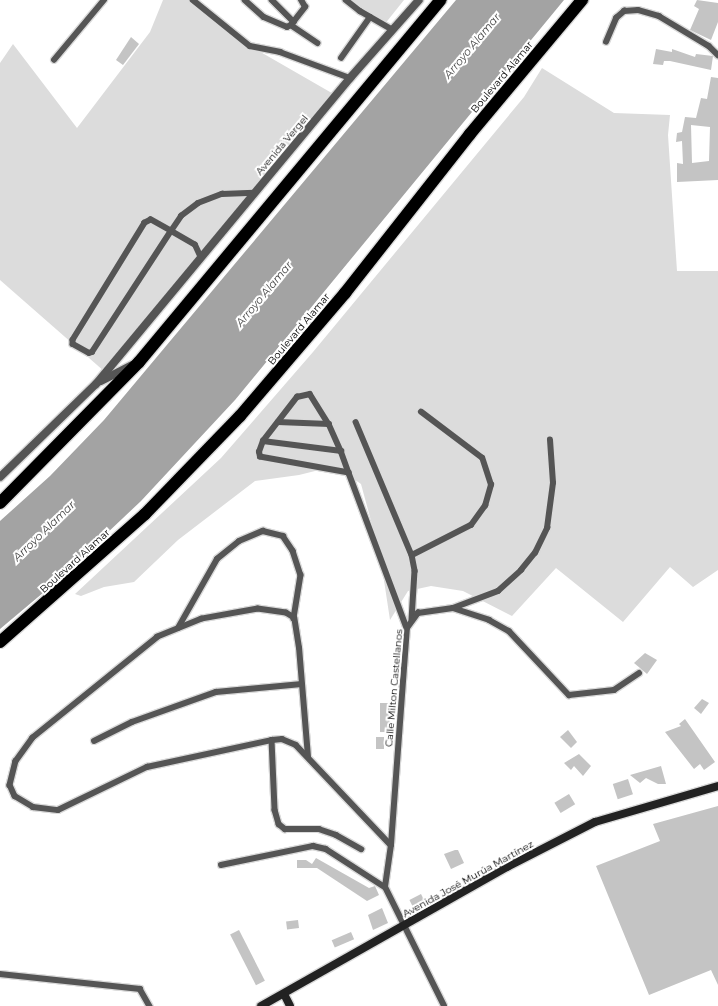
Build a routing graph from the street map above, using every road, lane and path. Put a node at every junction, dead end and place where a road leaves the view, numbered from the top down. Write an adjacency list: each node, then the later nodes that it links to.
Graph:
1 (104, 0): 17 (lane)
2 (193, 0): 18 (lane)
3 (245, 0): 11 (lane)
4 (272, 0): 11 (lane)
5 (301, 0): 11 (lane)
6 (346, 0): 10 (lane)
7 (419, 0): 12 (street, Avenida Vergel)
8 (441, 0): 22 (highway)
9 (582, 0): 40 (highway, Boulevard Alamar)
10 (370, 17): 12 (lane); 16 (lane)
11 (293, 24): 14 (lane)
12 (393, 30): 18 (street, Avenida Vergel)
13 (606, 42): 15 (lane)
14 (318, 43)
15 (718, 55)
16 (341, 58)
17 (54, 60)
18 (350, 78): 19 (street, Avenida Vergel)
19 (254, 193): 20 (lane); 21 (street, Avenida Vergel)
20 (171, 231): 20 (lane); 21 (lane)
21 (201, 258): 23 (street, Avenida Vergel)
22 (139, 362): 23 (street); 33 (highway)
23 (96, 384): 32 (street)
24 (421, 412): 34 (lane)
25 (278, 422): 27 (lane); 27 (lane); 29 (lane)
26 (356, 422): 34 (lane)
27 (329, 424): 30 (lane)
28 (550, 440): 35 (lane)
29 (263, 441): 30 (lane); 31 (lane)
30 (341, 451): 31 (lane)
31 (349, 473): 39 (lane)
32 (1, 476)
33 (0, 503)
34 (412, 555): 37 (lane)
35 (453, 608): 37 (lane, Calle Milton Castellanos); 41 (lane, Calle Milton Castellanos)
36 (294, 618): 38 (lane); 38 (lane); 42 (lane)
37 (412, 620): 39 (lane, Calle Milton Castellanos)
38 (178, 628): 43 (lane)
39 (406, 628): 47 (lane, Calle Milton Castellanos)
40 (0, 642)
41 (639, 673)
42 (302, 684): 44 (lane); 45 (lane)
43 (272, 740): 45 (lane); 48 (lane)
44 (94, 741)
45 (308, 757): 47 (lane)
46 (718, 786): 51 (main road, Avenida José Murúa Martínez)
47 (391, 845): 50 (lane, Calle Milton Castellanos)
48 (361, 849)
49 (221, 865): 50 (lane)
50 (385, 887): 51 (lane)
51 (404, 927): 53 (main road, Avenida José Murúa Martínez); 57 (lane)
52 (0, 974): 54 (lane)
53 (284, 994): 55 (main road, Avenida José Murúa Martínez); 56 (main road)
54 (150, 1006)
55 (261, 1006)
56 (290, 1006)
57 (444, 1006)

